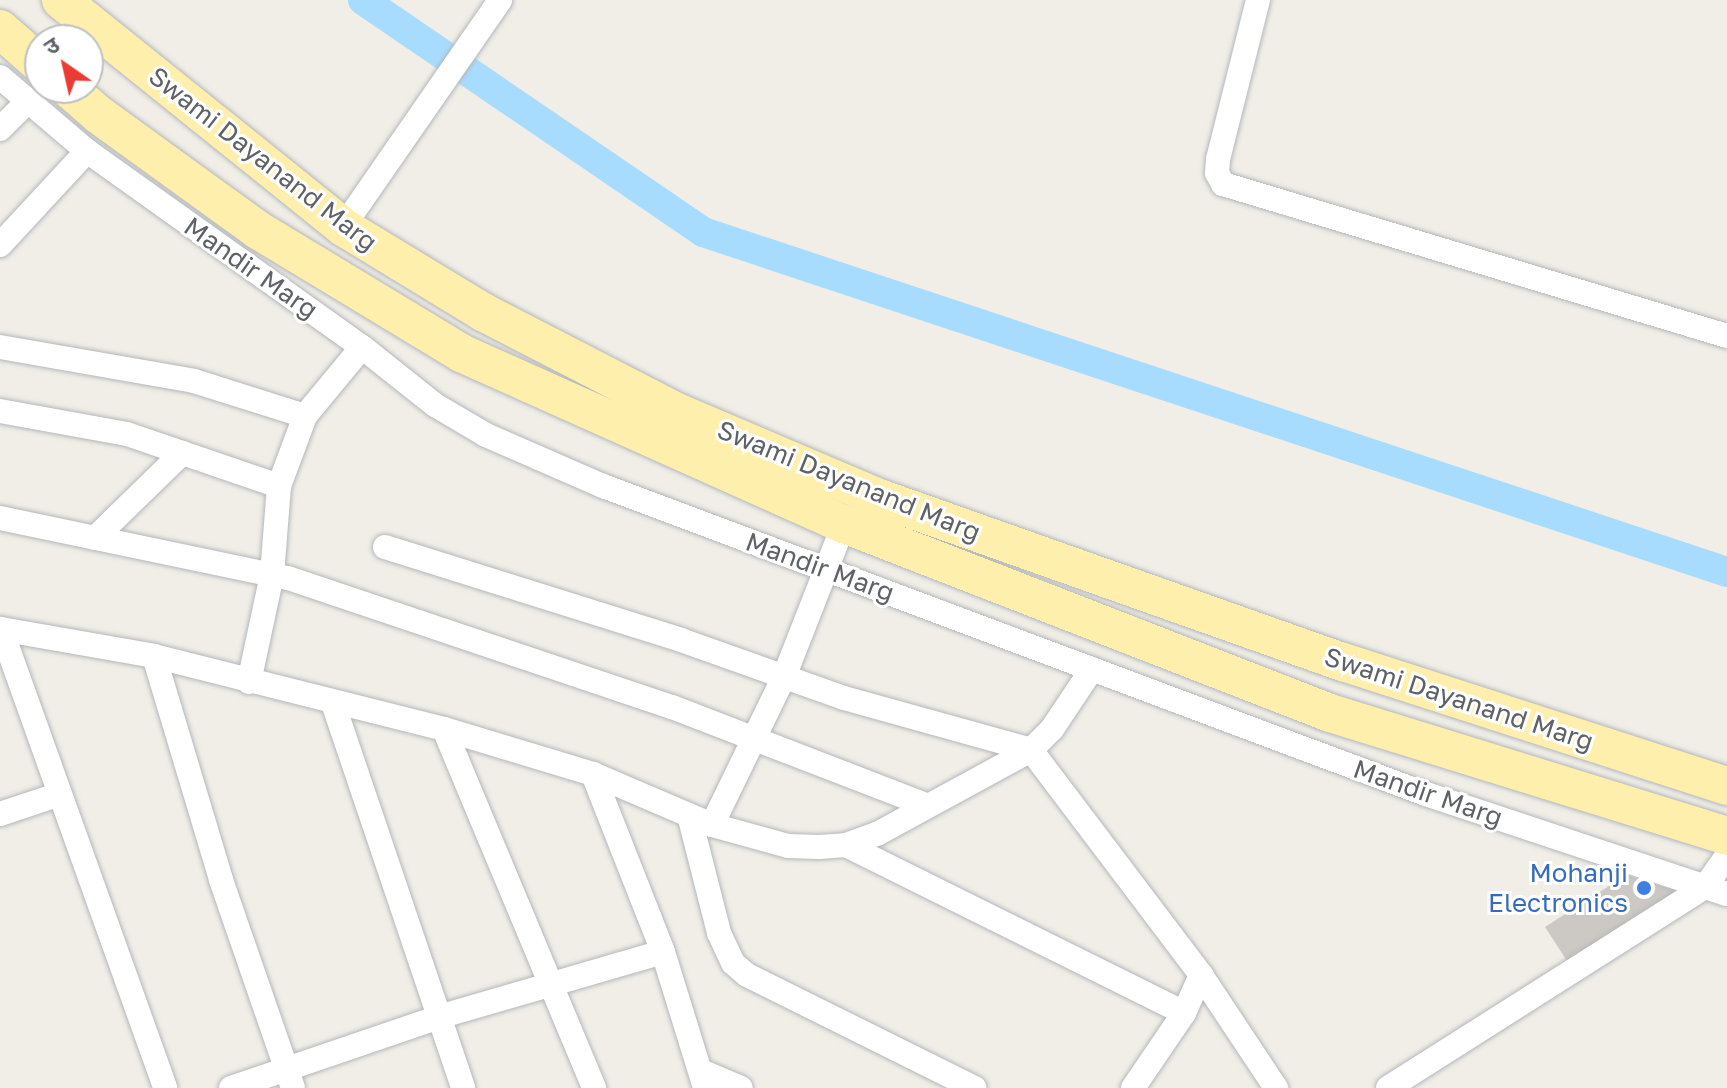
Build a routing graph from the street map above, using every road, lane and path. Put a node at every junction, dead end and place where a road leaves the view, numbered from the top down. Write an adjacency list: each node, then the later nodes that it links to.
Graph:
1 (61, 0): 13 (main road, Swami Dayanand Marg)
2 (500, 0): 13 (street)
3 (1258, 0): 15 (street)
4 (0, 29): 5 (main road)
5 (24, 50)
6 (0, 77): 7 (street, Mandir Marg)
7 (24, 98)
8 (25, 104): 11 (street)
9 (32, 104): 12 (street, Mandir Marg)
10 (86, 104): 23 (main road, Swami Dayanand Marg)
11 (0, 129)
12 (87, 151): 14 (street); 17 (street, Mandir Marg)
13 (343, 227): 38 (main road, Swami Dayanand Marg)
14 (0, 245)
15 (1727, 336)
16 (0, 347): 19 (street)
17 (362, 347): 19 (street); 26 (street, Mandir Marg)
18 (0, 411): 20 (street)
19 (305, 416): 21 (street)
20 (182, 453): 21 (street); 24 (street)
21 (279, 486): 27 (street)
22 (0, 518): 24 (street)
23 (844, 524): 26 (street); 44 (main road, Swami Dayanand Marg)
24 (95, 538): 27 (street)
25 (385, 547): 31 (street)
26 (829, 568): 30 (street, Mandir Marg); 31 (street)
27 (272, 575): 32 (street); 35 (street)
28 (0, 629): 29 (street); 39 (street)
29 (154, 656): 32 (street); 53 (street)
30 (1092, 669): 36 (street); 47 (street, Mandir Marg)
31 (784, 677): 35 (street); 36 (street)
32 (249, 682): 33 (street)
33 (333, 703): 34 (street); 52 (street)
34 (444, 729): 37 (street); 50 (street)
35 (754, 737): 40 (street); 43 (street)
36 (1031, 750): 40 (street); 49 (street)
37 (593, 774): 42 (street); 48 (street)
38 (1727, 786)
39 (60, 794): 41 (street); 55 (street)
40 (928, 806): 45 (street)
41 (0, 814)
42 (689, 815): 43 (street); 60 (street)
43 (712, 825): 45 (street)
44 (1727, 836)
45 (846, 845): 51 (street)
46 (1727, 855): 47 (street)
47 (1716, 890): 63 (street)
48 (663, 952): 50 (street); 54 (street)
49 (1201, 975): 51 (street); 62 (street)
50 (551, 987): 52 (street); 58 (street)
51 (1184, 1013): 61 (street)
52 (439, 1017): 53 (street); 57 (street)
53 (289, 1079): 56 (street)
54 (703, 1079): 59 (street)
55 (165, 1088)
56 (231, 1088)
57 (463, 1088)
58 (594, 1088)
59 (741, 1088)
60 (975, 1088)
61 (1133, 1088)
62 (1276, 1088)
63 (1388, 1088)

